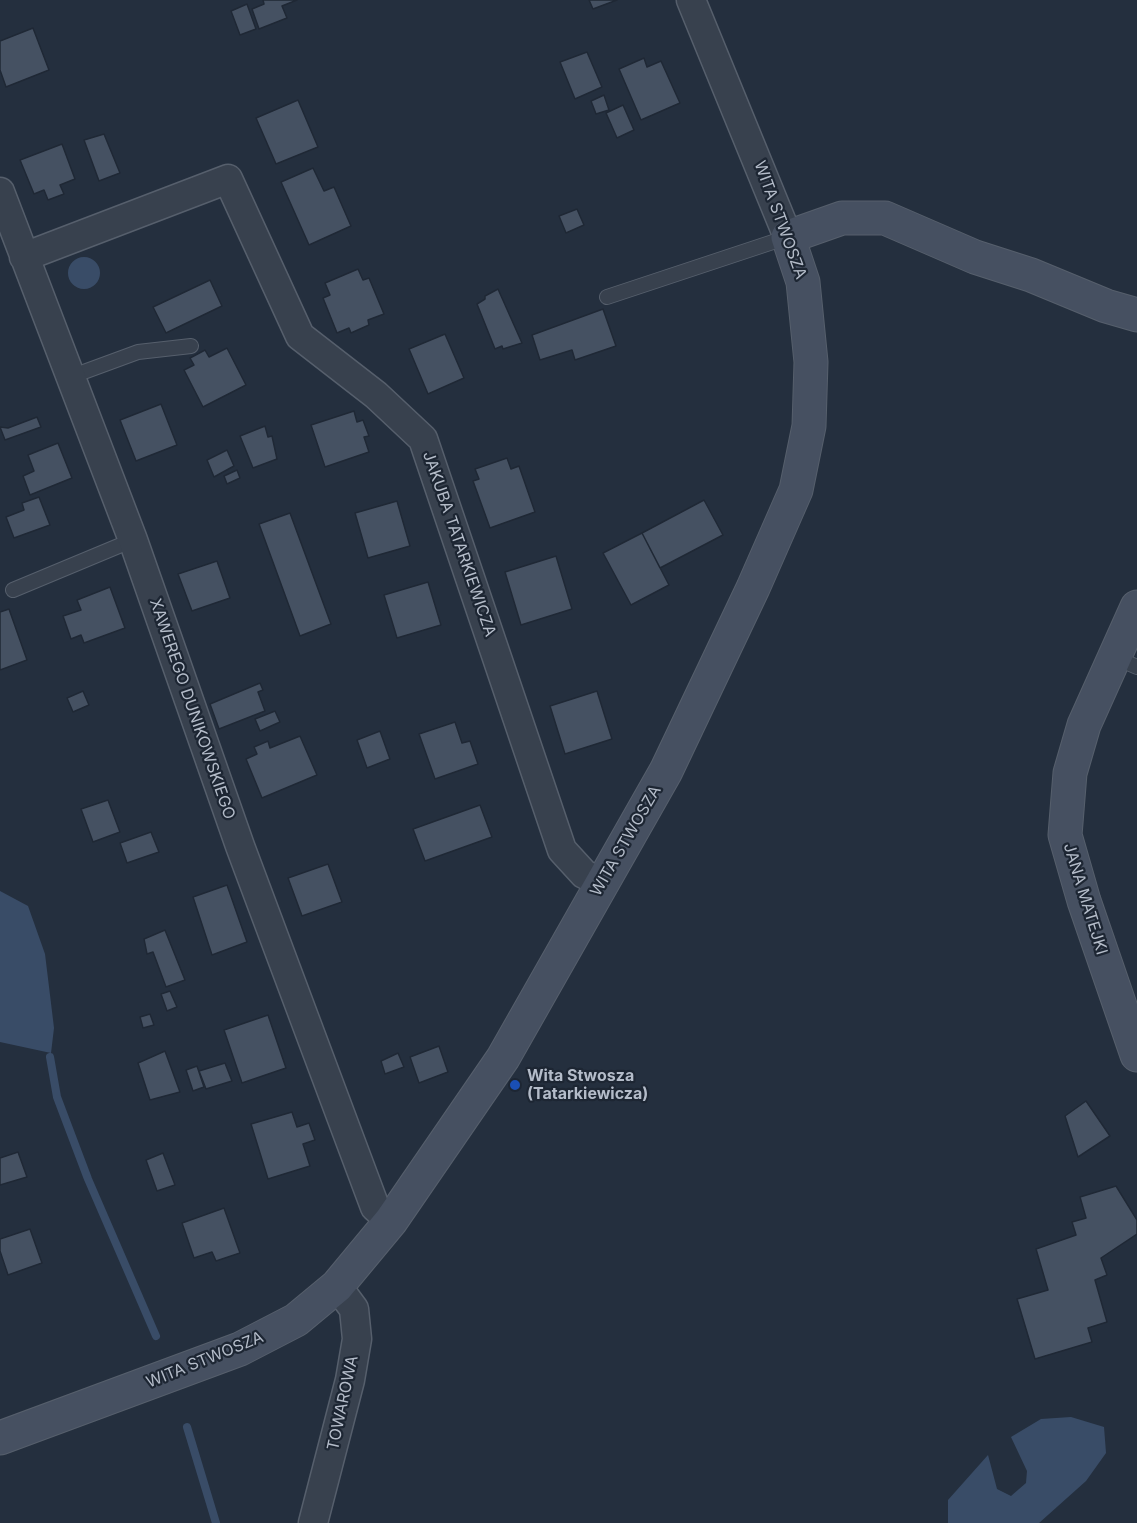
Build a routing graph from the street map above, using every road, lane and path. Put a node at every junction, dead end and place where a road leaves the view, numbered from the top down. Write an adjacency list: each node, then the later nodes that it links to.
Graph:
1 (691, 0): 3 (street, WITA STWOSZA)
2 (0, 192): 4 (street, XAWEREGO DUNIKOWSKIEGO)
3 (788, 237): 5 (lane); 6 (street); 13 (street, WITA STWOSZA)
4 (24, 257): 8 (street, XAWEREGO DUNIKOWSKIEGO); 13 (street, JAKUBA TATARKIEWICZA)
5 (607, 297)
6 (1137, 315)
7 (191, 346): 8 (lane)
8 (70, 376): 9 (street, XAWEREGO DUNIKOWSKIEGO)
9 (133, 540): 10 (lane); 15 (street, XAWEREGO DUNIKOWSKIEGO)
10 (13, 590)
11 (1137, 607): 12 (street, JANA MATEJKI)
12 (1126, 662): 14 (street, JANA MATEJKI)
13 (602, 883): 15 (street, WITA STWOSZA)
14 (1134, 1038)
15 (391, 1221): 16 (street, WITA STWOSZA)
16 (337, 1286): 17 (street, WITA STWOSZA); 18 (street, TOWAROWA)
17 (0, 1438)
18 (313, 1523)

